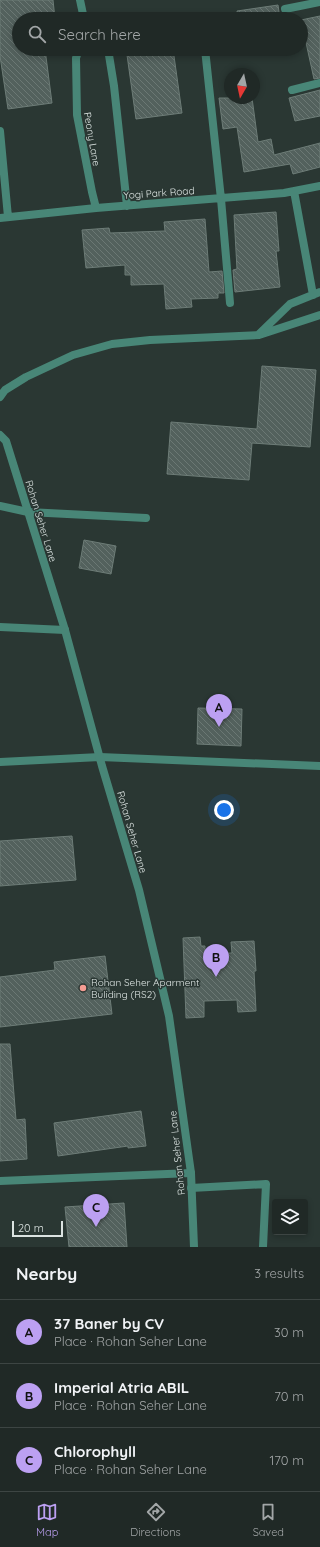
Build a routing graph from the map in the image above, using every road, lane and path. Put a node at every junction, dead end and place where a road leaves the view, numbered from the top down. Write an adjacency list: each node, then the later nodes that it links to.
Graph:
1 (80, 0): 4 (street)
2 (320, 2): 3 (street)
3 (285, 9)
4 (83, 12)
5 (77, 56): 15 (street, Peony Lane)
6 (109, 56): 14 (street)
7 (206, 56): 13 (street)
8 (320, 83): 9 (street)
9 (292, 90)
10 (0, 131): 16 (street)
11 (320, 186): 12 (street, Yogi Park Road)
12 (294, 191): 13 (street, Yogi Park Road); 17 (street)
13 (221, 199): 14 (street, Yogi Park Road); 18 (street)
14 (127, 206): 15 (street, Yogi Park Road)
15 (96, 208): 16 (street, Yogi Park Road)
16 (4, 217)
17 (317, 294): 20 (street)
18 (230, 303)
19 (320, 315): 20 (street)
20 (259, 335): 21 (street)
21 (0, 397)
22 (0, 435): 24 (street, Rohan Seher Lane)
23 (0, 506): 24 (street)
24 (28, 512): 25 (street); 27 (street, Rohan Seher Lane)
25 (146, 518)
26 (0, 627): 27 (street)
27 (65, 630): 28 (street, Rohan Seher Lane)
28 (100, 757): 29 (street); 30 (street); 31 (street, Rohan Seher Lane)
29 (0, 762)
30 (320, 766)
31 (191, 1172): 32 (street); 33 (street, Rohan Seher Lane)
32 (0, 1181)
33 (191, 1188): 34 (street, Rohan Seher Lane); 35 (street)
34 (194, 1247)
35 (263, 1247)

